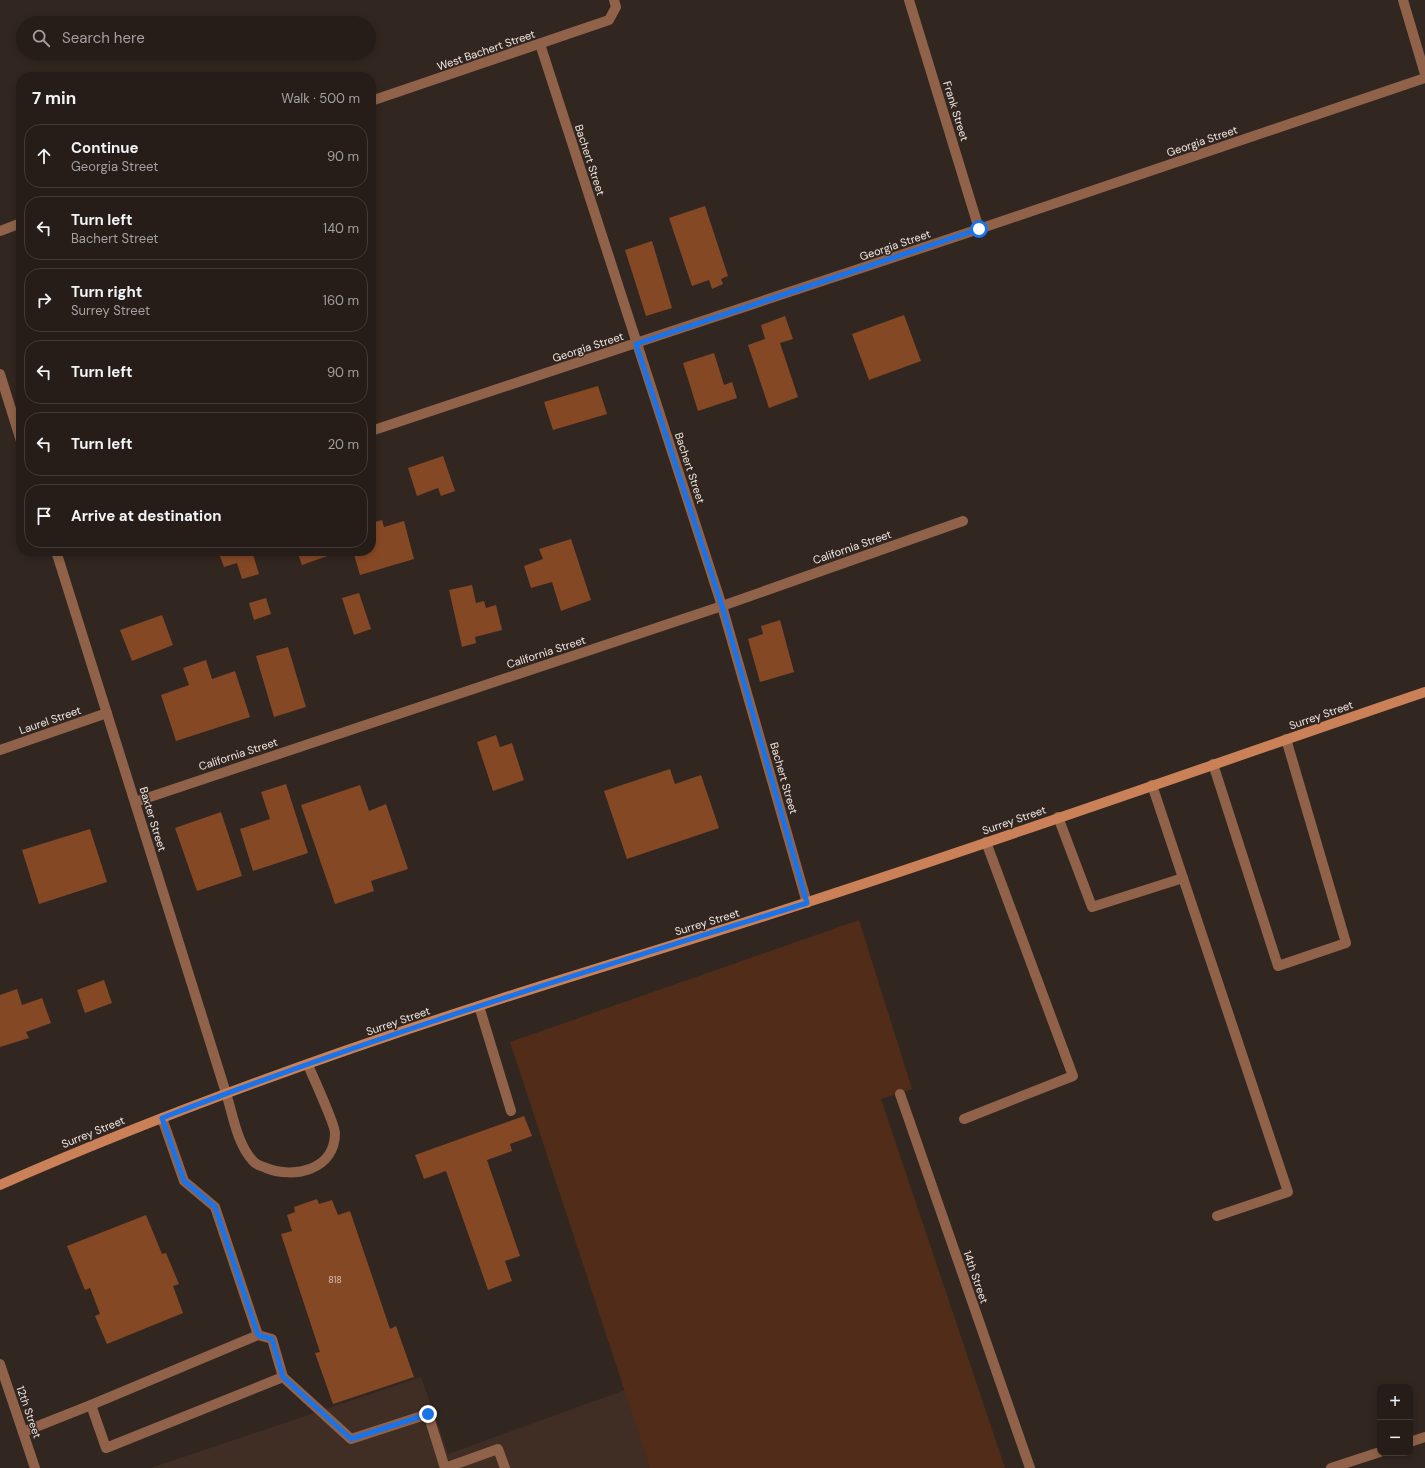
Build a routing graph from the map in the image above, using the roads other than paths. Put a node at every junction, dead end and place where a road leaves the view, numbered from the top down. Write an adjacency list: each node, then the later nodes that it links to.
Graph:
1 (614, 0): 4 (street, West Bachert Street)
2 (909, 0): 9 (street, Frank Street)
3 (1404, 0): 5 (street)
4 (540, 44): 7 (street, West Bachert Street); 11 (street, Bachert Street)
5 (1425, 74)
6 (1425, 78): 9 (street, Georgia Street)
7 (376, 100)
8 (16, 225): 10 (street)
9 (979, 229): 11 (street, Georgia Street)
10 (3, 230)
11 (636, 344): 14 (street, Georgia Street); 17 (street, Bachert Street)
12 (0, 374): 13 (street)
13 (16, 425)
14 (376, 429)
15 (963, 521): 17 (street, California Street)
16 (58, 556): 19 (street, Baxter Street)
17 (722, 606): 24 (street, California Street); 28 (street, Bachert Street)
18 (1425, 692): 20 (street, Surrey Street)
19 (107, 713): 21 (street, Laurel Street); 24 (street, Baxter Street)
20 (1286, 739): 22 (street, Surrey Street); 22 (street)
21 (0, 750)
22 (1213, 764): 23 (street, Surrey Street)
23 (1152, 785): 25 (street, Surrey Street); 27 (street)
24 (135, 802): 31 (street, Baxter Street)
25 (1058, 817): 26 (street, Surrey Street); 27 (street)
26 (986, 842): 28 (street, Surrey Street); 35 (street)
27 (1183, 878): 37 (street)
28 (807, 903): 29 (street, Surrey Street)
29 (479, 1006): 30 (street, Surrey Street); 33 (street)
30 (308, 1065): 31 (street, Surrey Street); 31 (street)
31 (226, 1094): 34 (street, Surrey Street)
32 (900, 1094): 49 (street, 14th Street)
33 (511, 1112)
34 (162, 1118): 36 (street, Surrey Street); 38 (street)
35 (964, 1119)
36 (0, 1185)
37 (1218, 1216)
38 (258, 1335): 40 (street); 41 (street)
39 (0, 1364): 42 (street, 12th Street)
40 (283, 1377): 41 (street); 47 (street)
41 (91, 1405): 42 (street)
42 (23, 1432): 46 (street, 12th Street)
43 (1425, 1437): 44 (street)
44 (1413, 1441)
45 (1377, 1453): 50 (street)
46 (35, 1468)
47 (445, 1468): 48 (street)
48 (505, 1468)
49 (1030, 1468)
50 (1331, 1468)

